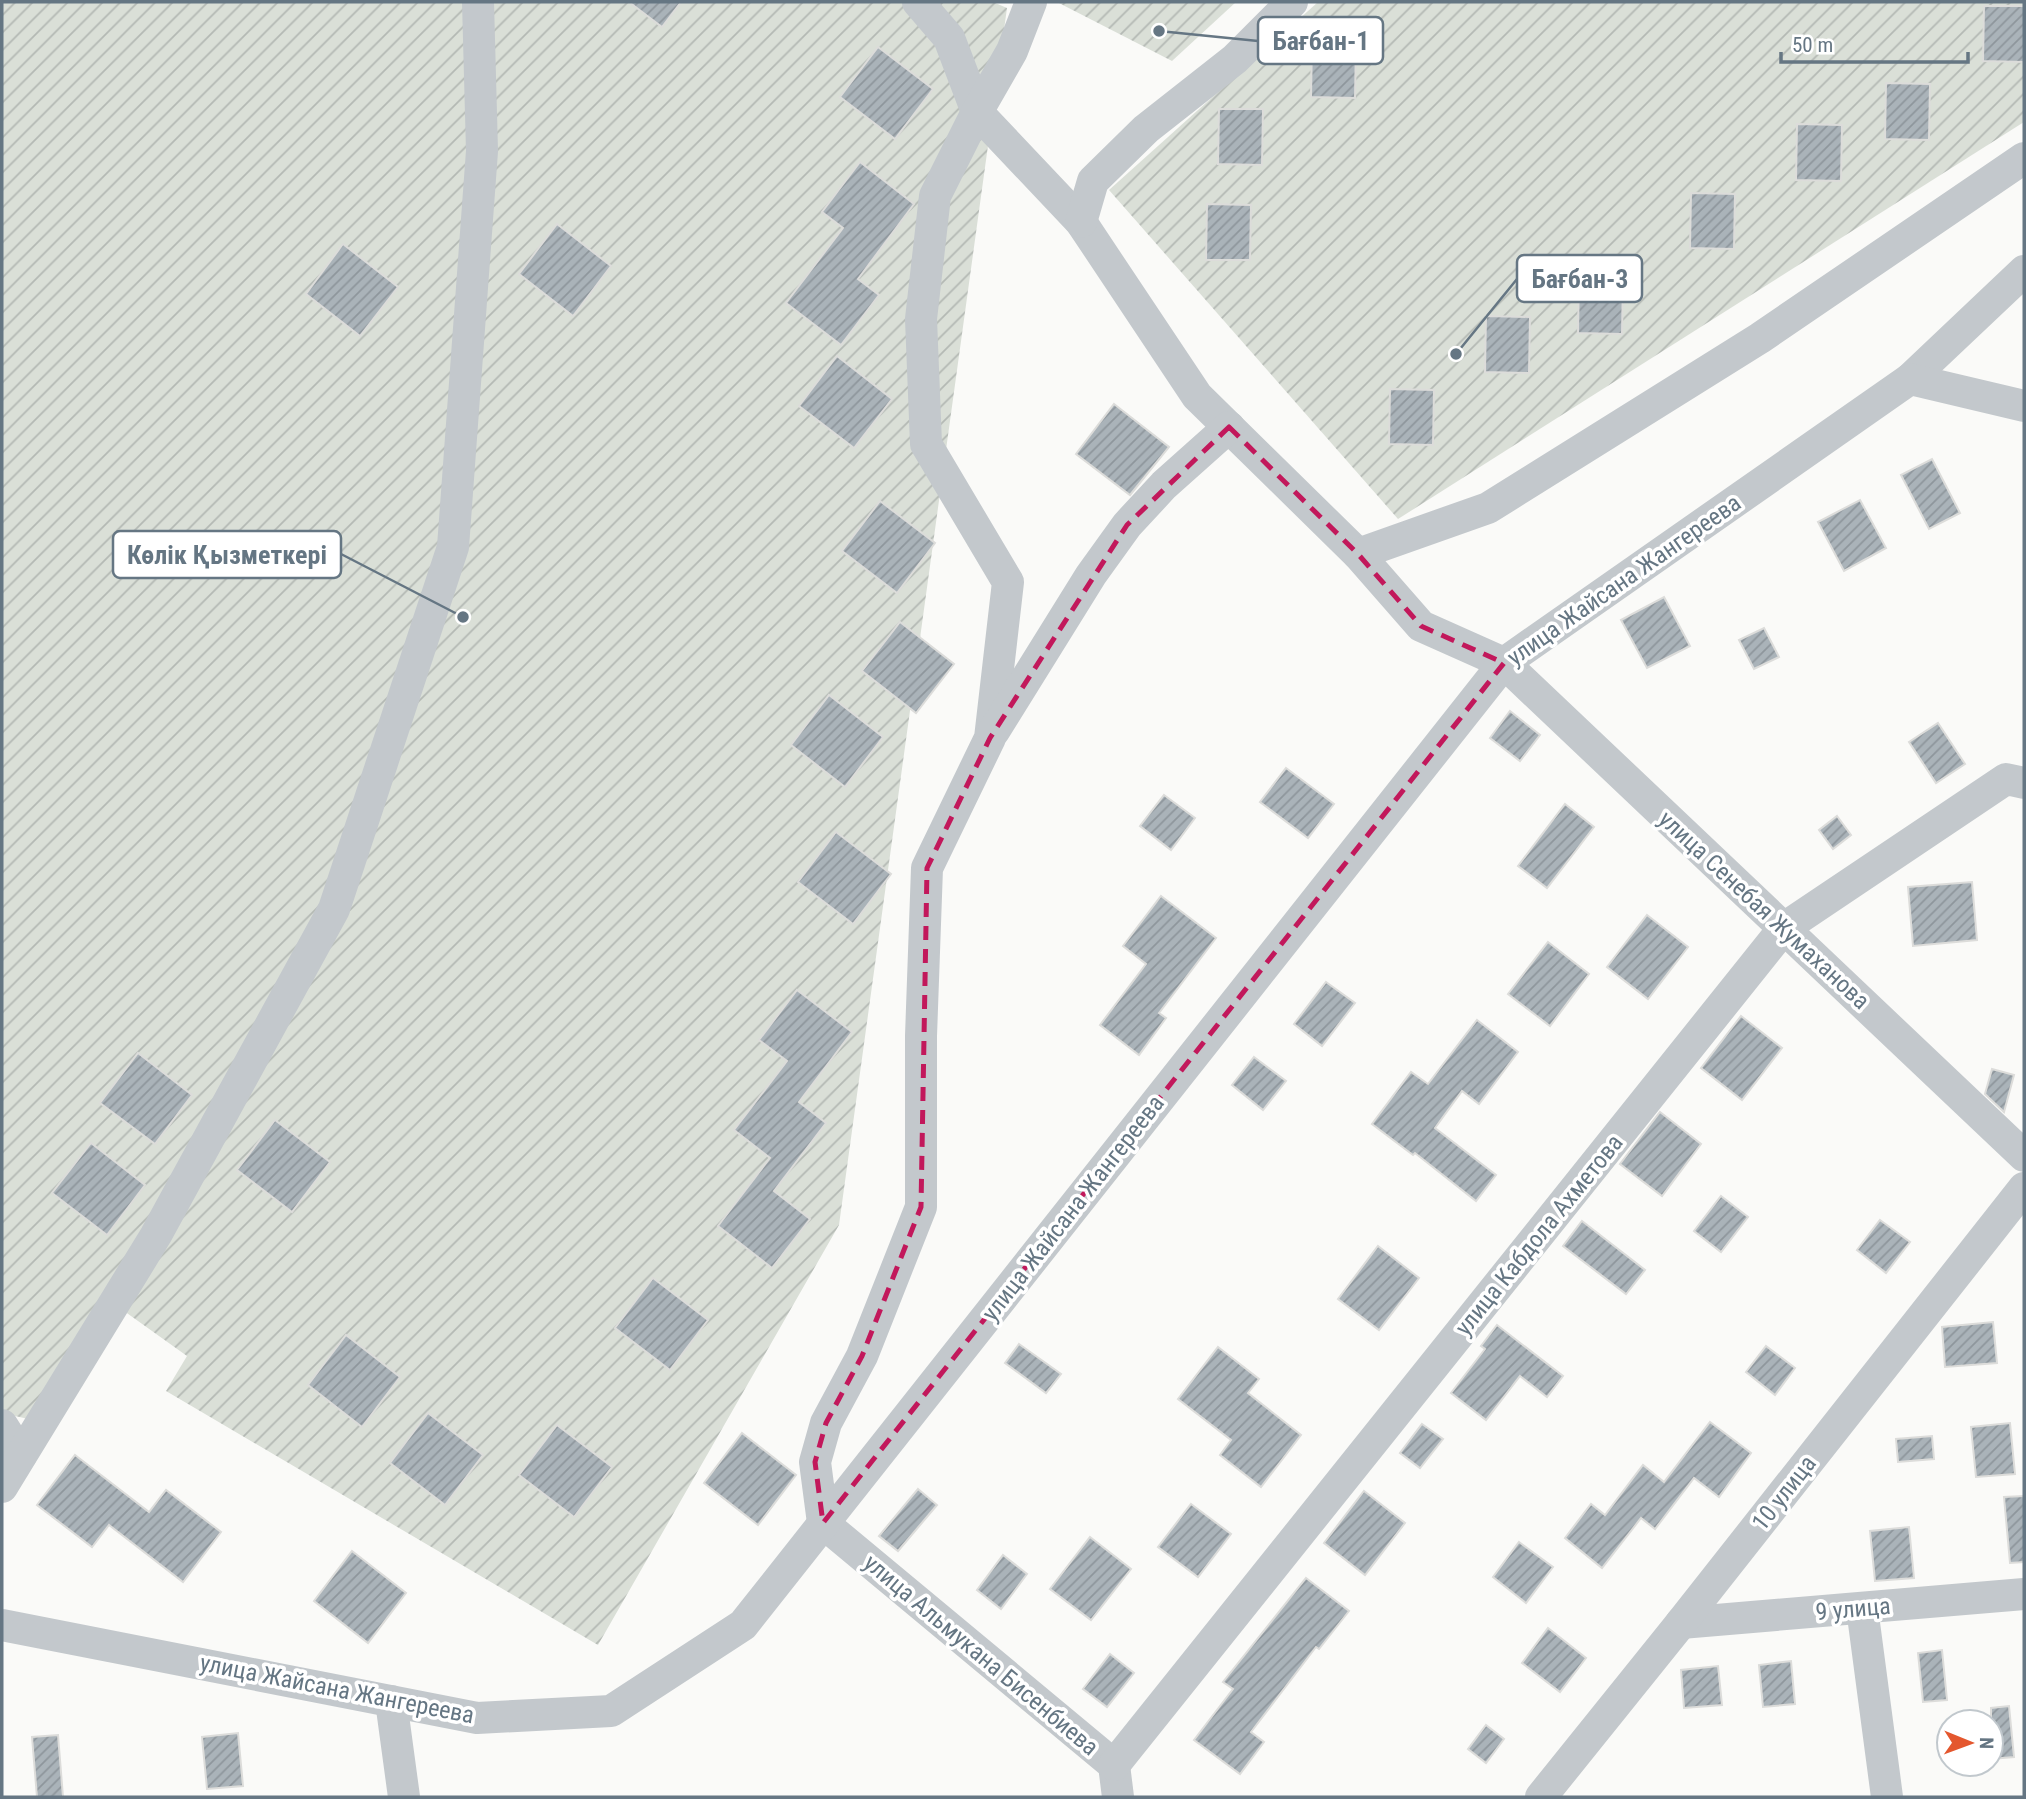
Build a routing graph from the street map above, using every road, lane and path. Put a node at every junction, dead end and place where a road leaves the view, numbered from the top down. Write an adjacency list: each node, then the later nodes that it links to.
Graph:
1 (478, 2): 20 (street)
2 (918, 2): 5 (street)
3 (1031, 2): 5 (street)
4 (1292, 2): 7 (street)
5 (977, 112): 7 (street, улица Сенебая Жумаханова); 14 (street)
6 (2024, 158): 12 (street)
7 (1081, 222): 11 (street, улица Сенебая Жумаханова)
8 (2024, 271): 9 (street, улица Жайсана Жангереева)
9 (1910, 379): 10 (street); 13 (street, улица Жайсана Жангереева)
10 (2024, 406)
11 (1229, 427): 12 (street, улица Сенебая Жумаханова); 14 (street)
12 (1359, 554): 13 (street, улица Сенебая Жумаханова)
13 (1504, 663): 16 (street, улица Сенебая Жумаханова); 22 (street, улица Жайсана Жангереева)
14 (990, 738): 22 (street)
15 (2024, 783): 16 (street, улица Кабдола Ахметова)
16 (1784, 928): 17 (street, улица Сенебая Жумаханова); 28 (street, улица Кабдола Ахметова)
17 (2024, 1156)
18 (2024, 1188): 25 (street, 10 улица)
19 (2, 1425): 20 (street)
20 (21, 1455): 21 (street)
21 (2, 1487)
22 (823, 1523): 27 (street, улица Жайсана Жангереева); 28 (street, улица Альмукана Бисенбиева)
23 (2024, 1594): 24 (street, 9 улица)
24 (1862, 1608): 25 (street, 9 улица); 32 (street)
25 (1681, 1623): 31 (street, 10 улица)
26 (2, 1625): 27 (street, улица Жайсана Жангереева)
27 (391, 1701): 29 (street)
28 (1114, 1765): 30 (street, улица Альмукана Бисенбиева)
29 (404, 1797)
30 (1118, 1797)
31 (1541, 1797)
32 (1887, 1797)

